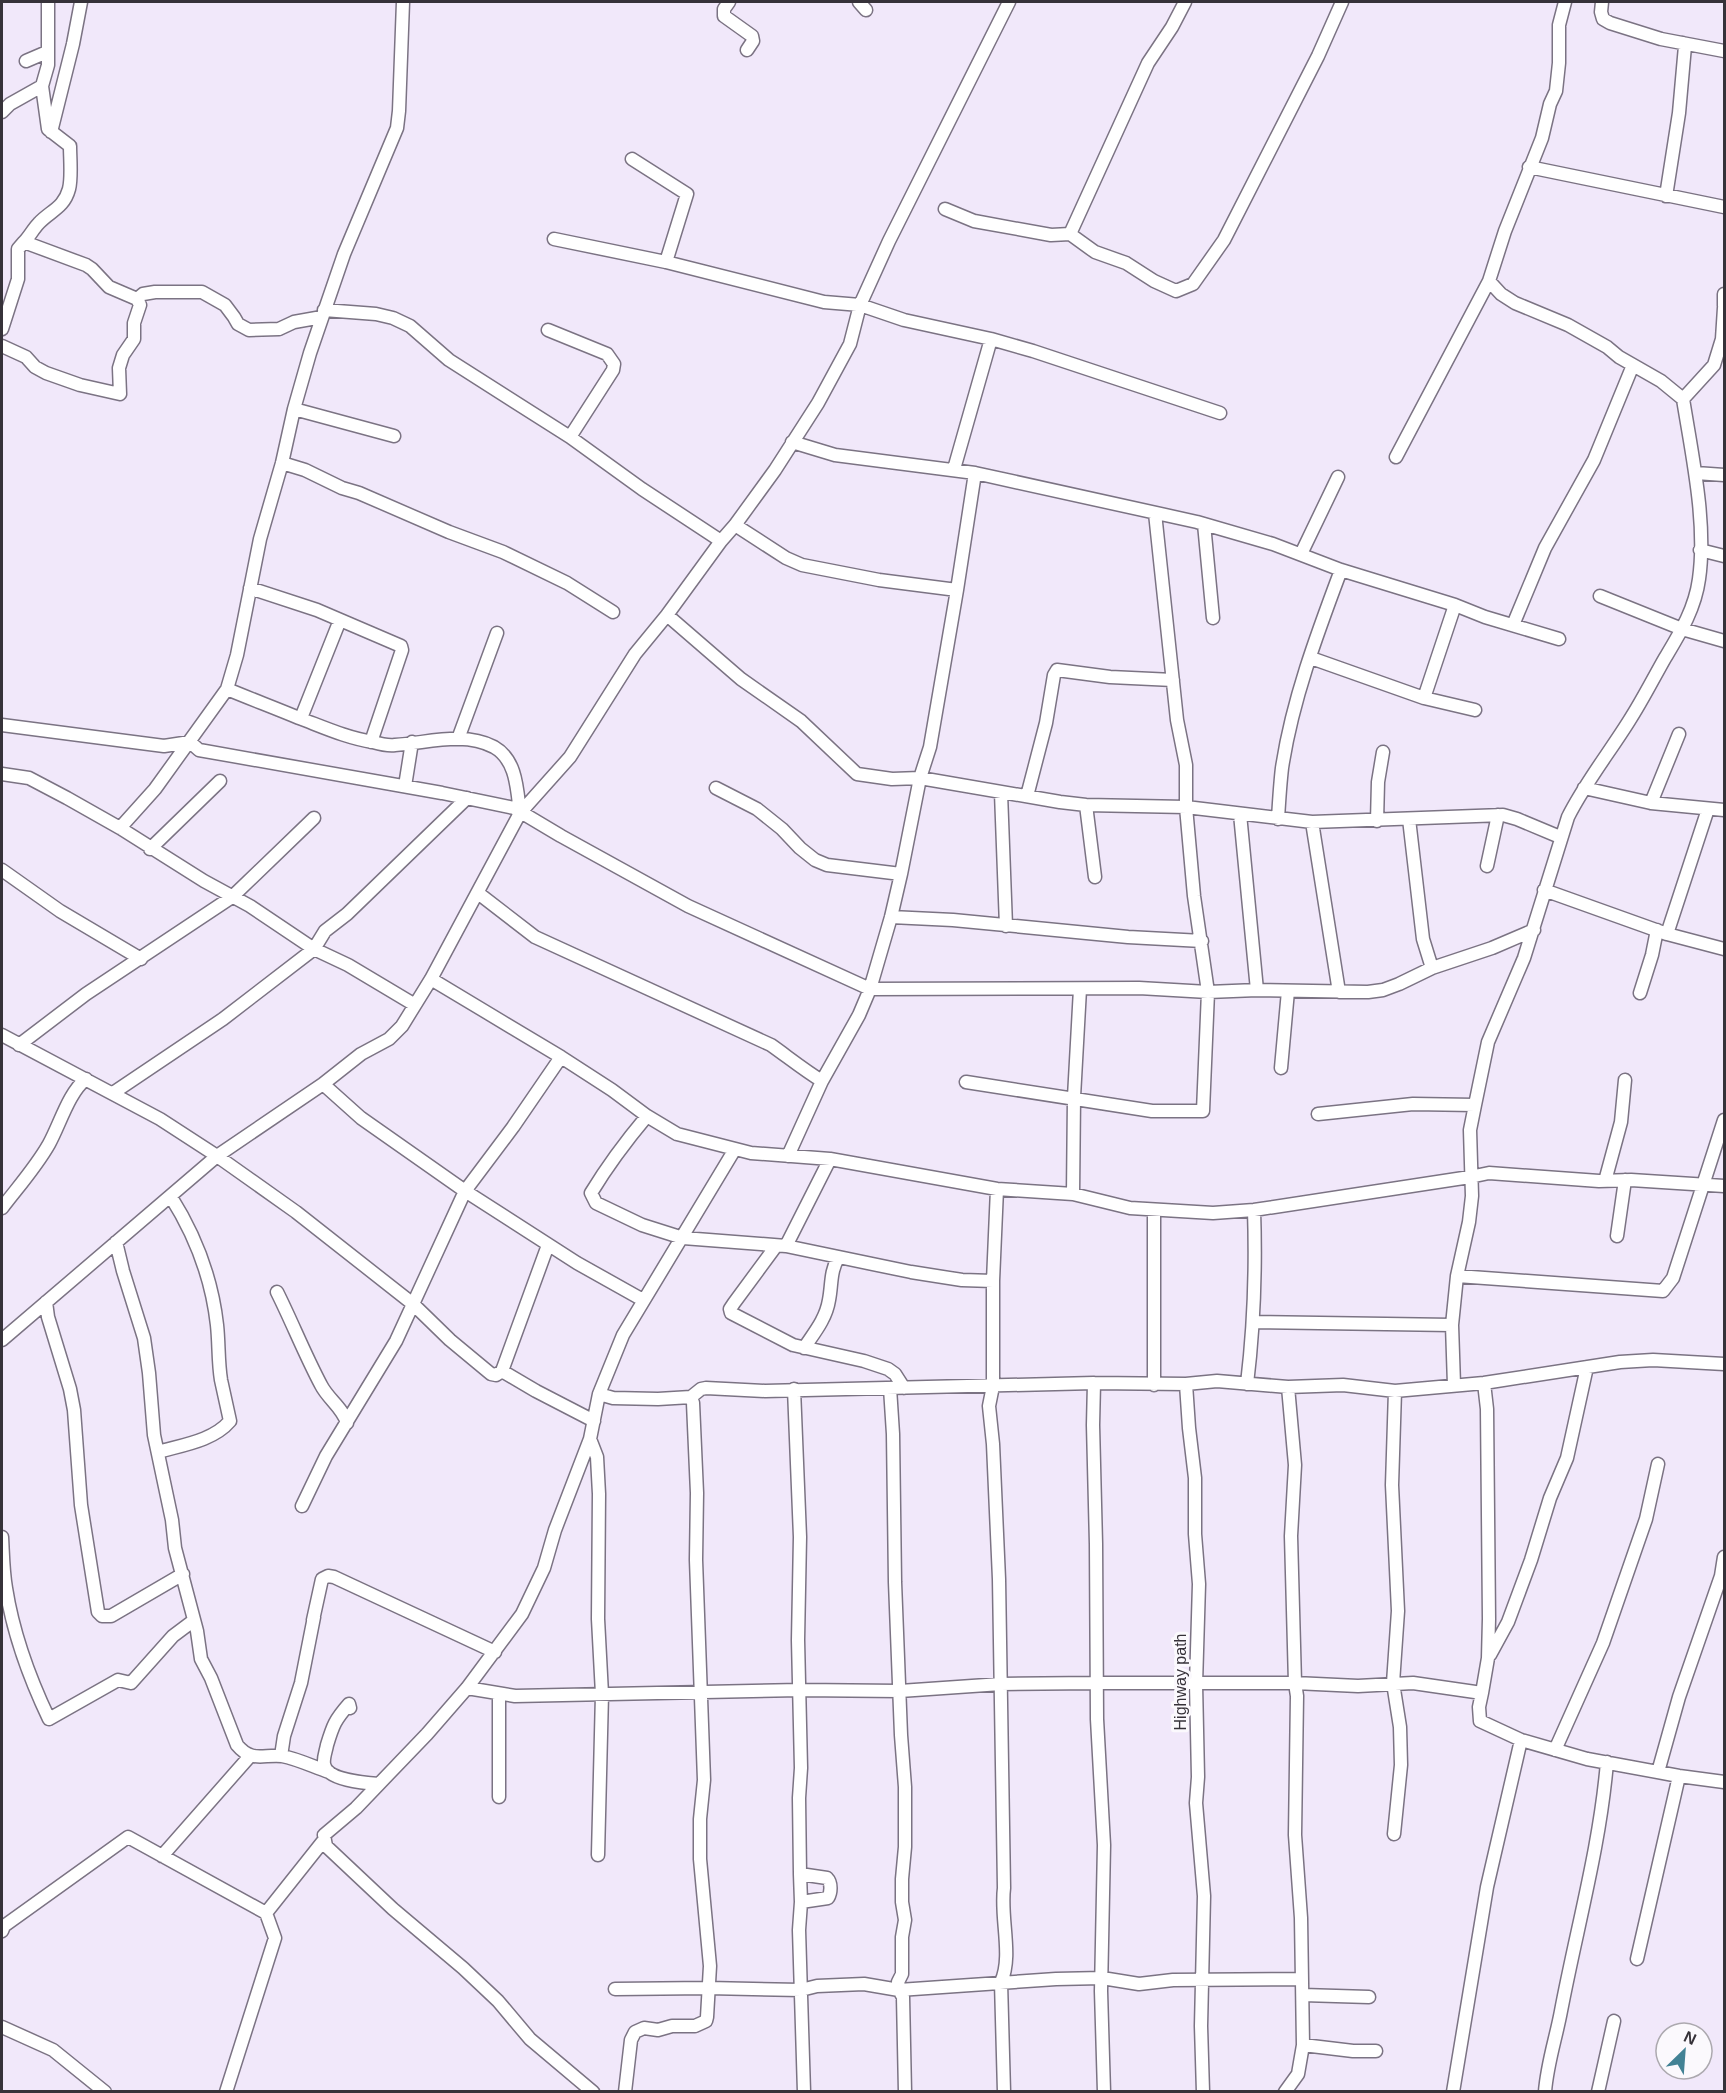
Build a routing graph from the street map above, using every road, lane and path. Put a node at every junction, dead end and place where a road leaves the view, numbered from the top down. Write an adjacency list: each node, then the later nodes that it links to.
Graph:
1 (48, 2): 13 (street)
2 (81, 2): 17 (street)
3 (403, 2): 32 (street)
4 (729, 2): 11 (street)
5 (1009, 2): 30 (street)
6 (1185, 2): 23 (street)
7 (1342, 2): 23 (street)
8 (1565, 2): 19 (street)
9 (1602, 2): 10 (street)
10 (1683, 43): 12 (street); 20 (street)
11 (747, 50)
12 (1725, 51)
13 (47, 52): 14 (street); 15 (street)
14 (26, 61)
15 (42, 86): 16 (street); 17 (street)
16 (2, 112)
17 (51, 132): 25 (street)
18 (632, 159): 26 (street)
19 (1529, 167): 20 (street); 27 (street)
20 (1666, 196): 21 (street)
21 (1725, 207)
22 (945, 209): 23 (street)
23 (1070, 234)
24 (554, 239): 26 (street)
25 (29, 241): 29 (street); 33 (street)
26 (666, 262): 30 (street)
27 (1489, 281): 37 (street); 44 (street)
28 (1725, 294): 31 (street)
29 (137, 299): 32 (street); 36 (street)
30 (860, 305): 35 (street); 43 (street)
31 (1725, 307): 38 (street)
32 (323, 314): 39 (street); 42 (street)
33 (2, 330)
34 (548, 330): 42 (street)
35 (991, 339): 40 (street); 46 (street)
36 (2, 346)
37 (1633, 365): 38 (street); 67 (street)
38 (1683, 399): 48 (street)
39 (294, 409): 41 (street); 45 (street)
40 (1220, 412)
41 (394, 436)
42 (570, 437): 54 (street)
43 (792, 442): 46 (street); 53 (street)
44 (1396, 457)
45 (282, 464): 59 (street); 63 (street)
46 (954, 469): 47 (street)
47 (975, 473): 51 (street); 60 (street)
48 (1696, 473): 49 (street); 55 (street)
49 (1725, 475)
50 (1338, 477): 56 (street)
51 (1155, 513): 52 (street); 73 (street)
52 (1204, 524): 56 (street); 65 (street)
53 (735, 525): 54 (street); 60 (street)
54 (721, 541): 64 (street)
55 (1700, 550): 57 (street); 68 (street)
56 (1301, 554): 58 (street)
57 (1725, 556)
58 (1341, 570): 62 (street); 72 (street)
59 (250, 588): 66 (street); 74 (street)
60 (957, 590): 86 (street)
61 (1600, 596): 68 (street)
62 (1455, 605): 67 (street); 75 (street)
63 (613, 612)
64 (667, 615): 86 (street); 99 (street)
65 (1213, 618)
66 (340, 620): 77 (street); 82 (street)
67 (1514, 625): 70 (street)
68 (1682, 629): 71 (street); 90 (street)
69 (497, 633): 80 (street)
70 (1559, 639)
71 (1725, 641)
72 (1311, 658): 75 (street); 103 (street)
73 (1173, 680): 92 (street); 96 (street)
74 (227, 689): 77 (street); 81 (street)
75 (1424, 698): 76 (street)
76 (1476, 710)
77 (301, 718): 82 (street)
78 (2, 725): 81 (street)
79 (1679, 734): 94 (street)
80 (458, 739): 83 (street); 99 (street)
81 (190, 741): 88 (street); 107 (street)
82 (371, 742): 83 (street)
83 (412, 742): 88 (street)
84 (1383, 752): 105 (street)
85 (2, 774): 107 (street)
86 (920, 778): 91 (street); 112 (street)
87 (220, 781): 109 (street)
88 (405, 786): 93 (street)
89 (716, 788): 112 (street)
90 (1584, 788): 94 (street); 108 (street)
91 (1001, 793): 92 (street); 118 (street)
92 (1027, 796): 95 (street)
93 (467, 798): 99 (street); 122 (street)
94 (1651, 803): 97 (street)
95 (1086, 805): 96 (street); 113 (street)
96 (1186, 807): 100 (street); 121 (street)
97 (1708, 809): 98 (street); 120 (street)
98 (1725, 810)
99 (520, 813): 115 (street); 127 (street)
100 (1240, 814): 103 (street); 129 (street)
101 (1498, 815): 104 (street); 108 (street); 110 (street)
102 (314, 818): 116 (street)
103 (1278, 819): 106 (street)
104 (1409, 819): 105 (street); 125 (street)
105 (1377, 821): 106 (street)
106 (1312, 822): 132 (street)
107 (120, 828): 109 (street)
108 (1560, 837): 114 (street)
109 (150, 849): 116 (street)
110 (1486, 866)
111 (2, 870): 124 (street)
112 (901, 874): 117 (street)
113 (1095, 877)
114 (1544, 890): 119 (street); 120 (street)
115 (478, 893): 126 (street); 141 (street)
116 (232, 897): 122 (street); 124 (street)
117 (891, 917): 118 (street); 127 (street)
118 (1006, 926): 121 (street)
119 (1534, 930): 125 (street); 146 (street)
120 (1662, 932): 123 (street); 133 (street)
121 (1202, 941): 131 (street)
122 (314, 949): 134 (street); 144 (street)
123 (1725, 949)
124 (141, 959): 136 (street)
125 (1432, 968): 132 (street)
126 (431, 979): 134 (street); 137 (street)
127 (870, 989): 128 (street); 141 (street)
128 (1080, 989): 131 (street); 145 (street)
129 (1257, 990): 130 (street); 131 (street)
130 (1288, 991): 132 (street); 138 (street)
131 (1208, 992): 145 (street)
132 (1340, 992)
133 (1640, 993)
134 (415, 1005): 143 (street)
135 (2, 1035): 136 (street)
136 (19, 1045): 139 (street)
137 (561, 1057): 148 (street); 160 (street)
138 (1281, 1068)
139 (79, 1080): 144 (street); 163 (street)
140 (1625, 1080): 156 (street)
141 (822, 1081): 152 (street)
142 (966, 1082): 145 (street)
143 (323, 1084): 151 (street); 160 (street)
144 (112, 1093): 151 (street)
145 (1074, 1097): 161 (street)
146 (1474, 1105): 147 (street); 154 (street)
147 (1318, 1114)
148 (647, 1116): 150 (street); 167 (street)
149 (1725, 1120): 157 (street)
150 (735, 1149): 152 (street); 167 (street)
151 (217, 1156): 162 (street); 177 (street)
152 (788, 1156): 153 (street)
153 (830, 1159): 159 (street); 170 (street)
154 (1470, 1177): 156 (street); 165 (street); 172 (street)
155 (1625, 1180): 156 (street); 157 (street); 166 (street)
156 (1605, 1181)
157 (1702, 1185): 158 (street); 172 (street)
158 (1725, 1186)
159 (997, 1189): 161 (street); 173 (street)
160 (465, 1191): 169 (street); 177 (street)
161 (1073, 1194): 164 (street)
162 (171, 1197): 168 (street); 202 (street)
163 (2, 1208)
164 (1154, 1210): 165 (street); 187 (street)
165 (1254, 1210): 178 (street)
166 (1617, 1236)
167 (683, 1238): 170 (street); 175 (street)
168 (116, 1242): 176 (street); 202 (street)
169 (548, 1245): 175 (street); 184 (street)
170 (781, 1246): 171 (street); 181 (street)
171 (835, 1263): 173 (street); 181 (street)
172 (1457, 1276): 179 (street)
173 (993, 1281): 191 (street)
174 (277, 1292): 199 (street)
175 (643, 1300): 197 (street)
176 (46, 1302): 180 (street); 207 (street)
177 (413, 1304): 184 (street); 199 (street)
178 (1253, 1322): 179 (street); 189 (street)
179 (1452, 1325): 190 (street)
180 (2, 1340)
181 (804, 1348): 194 (street)
182 (1725, 1364): 183 (street)
183 (1587, 1367): 186 (street); 211 (street)
184 (502, 1371): 200 (street)
185 (1094, 1383): 187 (street); 191 (street); 212 (street)
186 (1484, 1383): 190 (street); 211 (street)
187 (1154, 1384): 188 (street)
188 (1186, 1384): 189 (street); 216 (street, Highway path)
189 (1247, 1384): 192 (street)
190 (1454, 1385): 196 (street)
191 (993, 1386): 194 (street); 215 (street)
192 (1288, 1387): 196 (street); 213 (street)
193 (890, 1388): 194 (street); 195 (street); 219 (street)
194 (904, 1388)
195 (794, 1389): 198 (street); 218 (street)
196 (1395, 1391): 214 (street)
197 (599, 1394): 198 (street); 200 (street)
198 (691, 1396): 220 (street)
199 (348, 1418): 204 (street)
200 (594, 1421): 201 (street)
201 (590, 1439): 210 (street); 223 (street)
202 (158, 1452): 207 (street)
203 (1658, 1464): 226 (street)
204 (302, 1506)
205 (2, 1537): 208 (street)
206 (1725, 1557): 231 (street)
207 (183, 1574): 209 (street)
208 (4, 1588): 209 (street)
209 (193, 1621): 227 (street)
210 (495, 1652): 217 (street); 228 (street)
211 (1488, 1658): 221 (street)
212 (1096, 1683): 215 (street); 216 (street); 245 (street)
213 (1295, 1683): 214 (street); 216 (street); 246 (street)
214 (1393, 1683): 221 (street); 236 (street)
215 (1000, 1684): 219 (street); 248 (street)
216 (1196, 1684): 247 (street, Highway path)
217 (467, 1688): 222 (street); 234 (street)
218 (800, 1690): 219 (street); 220 (street); 240 (street)
219 (900, 1691): 251 (street)
220 (701, 1692): 223 (street); 252 (street)
221 (1482, 1693): 225 (street)
222 (499, 1694): 223 (street); 235 (street)
223 (602, 1694): 238 (street)
224 (350, 1708): 230 (street)
225 (1521, 1740): 226 (street); 270 (street)
226 (1555, 1750): 229 (street)
227 (250, 1756): 228 (street); 239 (street)
228 (280, 1756): 230 (street)
229 (1607, 1762): 231 (street); 271 (street)
230 (329, 1772): 234 (street)
231 (1658, 1772): 232 (street)
232 (1679, 1776): 233 (street); 244 (street)
233 (1725, 1782)
234 (379, 1784): 237 (street)
235 (499, 1797)
236 (1394, 1834)
237 (324, 1840): 242 (street); 262 (street)
238 (598, 1855)
239 (162, 1856): 242 (street); 243 (street)
240 (801, 1874): 241 (street); 241 (street)
241 (801, 1902): 250 (street)
242 (266, 1913): 261 (street)
243 (2, 1931)
244 (1637, 1959)
245 (1102, 1978): 247 (street); 248 (street); 267 (street)
246 (1302, 1979): 247 (street); 253 (street)
247 (1201, 1980): 268 (street, Highway path)
248 (1001, 1982): 251 (street); 266 (street)
249 (615, 1989): 252 (street)
250 (801, 1990): 251 (street); 252 (street); 264 (street)
251 (899, 1990): 265 (street)
252 (708, 1993): 255 (street); 263 (street)
253 (1303, 1995): 254 (street); 258 (street)
254 (1369, 1996)
255 (739, 1997)
256 (1614, 2021): 272 (street)
257 (2, 2027): 260 (street)
258 (1303, 2045): 259 (street); 269 (street)
259 (1376, 2050)
260 (105, 2091)
261 (226, 2091)
262 (593, 2091)
263 (625, 2091)
264 (804, 2091)
265 (905, 2091)
266 (1004, 2091)
267 (1104, 2091)
268 (1203, 2091)
269 (1285, 2091)
270 (1453, 2091)
271 (1545, 2091)
272 (1598, 2091)

